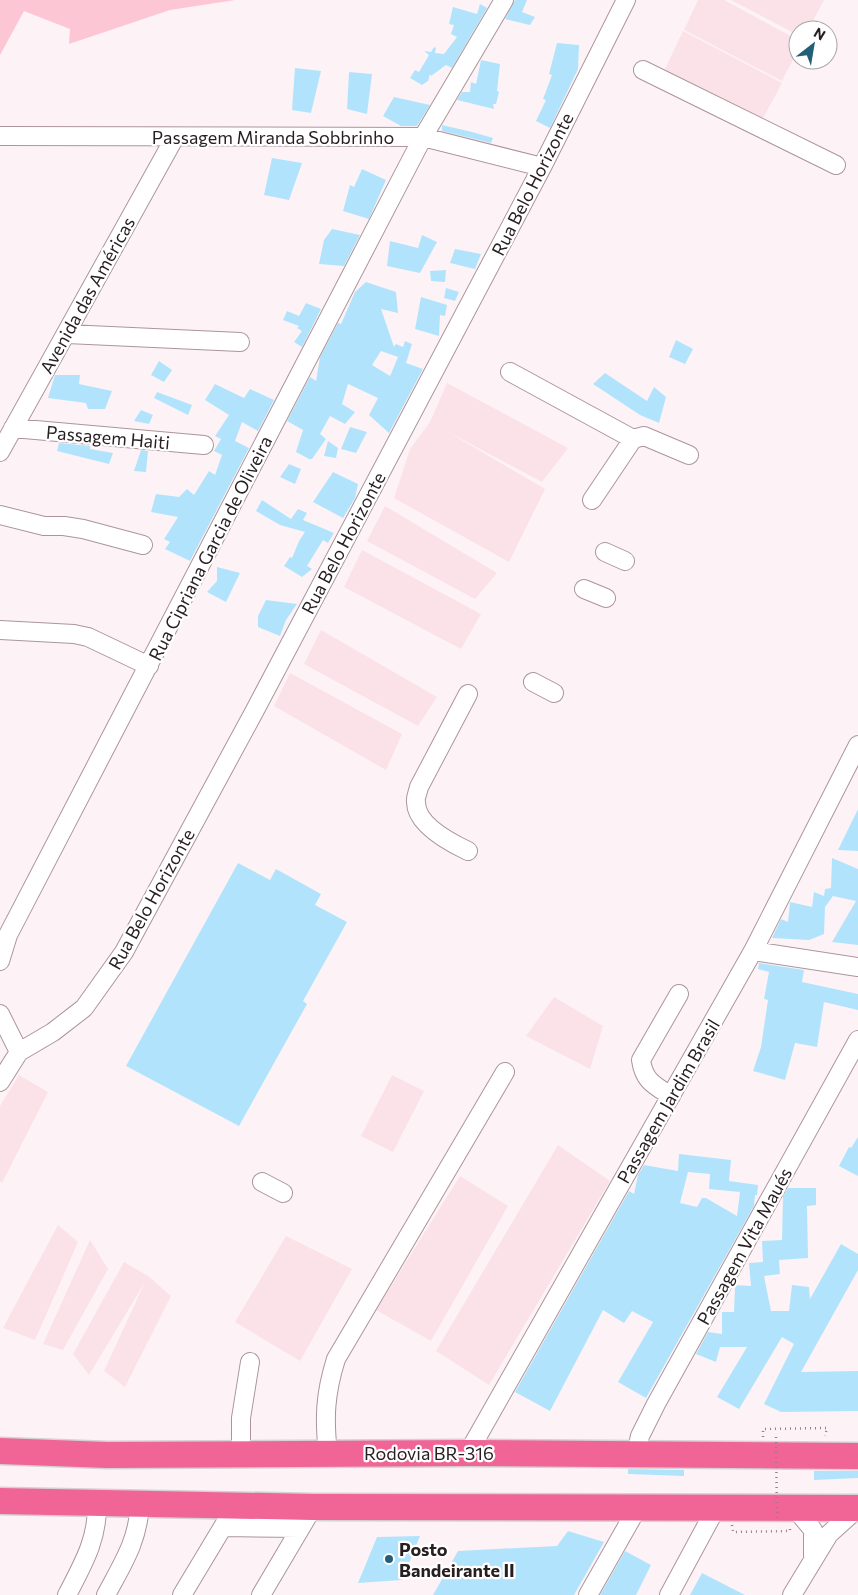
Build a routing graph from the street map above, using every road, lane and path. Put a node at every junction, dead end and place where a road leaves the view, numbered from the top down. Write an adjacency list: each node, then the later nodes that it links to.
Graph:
1 (504, 0): 6 (street, Rua Cipriana Garcia de Oliveira)
2 (626, 0): 8 (street, Rua Belo Horizonte)
3 (643, 70): 7 (street)
4 (0, 136): 5 (street, Passagem Miranda Sobbrinho)
5 (175, 137): 6 (street, Passagem Miranda Sobbrinho); 9 (street, Avenida das Américas)
6 (423, 137): 8 (street, Passagem Miranda Sobbrinho); 25 (street, Rua Cipriana Garcia de Oliveira)
7 (836, 165)
8 (542, 167): 37 (street, Rua Belo Horizonte)
9 (67, 334): 10 (street); 12 (street, Avenida das Américas)
10 (240, 342)
11 (510, 372): 13 (street)
12 (13, 428): 14 (street, Passagem Haiti); 15 (street, Avenida das Américas)
13 (634, 439): 16 (street); 17 (street)
14 (204, 445)
15 (0, 452)
16 (689, 454)
17 (592, 500)
18 (0, 515): 19 (street)
19 (143, 545)
20 (605, 552): 21 (street)
21 (625, 561)
22 (584, 589): 23 (street)
23 (606, 598)
24 (0, 630): 25 (street)
25 (149, 666): 32 (street, Rua Cipriana Garcia de Oliveira)
26 (533, 682): 27 (street)
27 (554, 693)
28 (468, 694): 30 (street)
29 (858, 745): 31 (street, Passagem Jardim Brasil)
30 (468, 851)
31 (753, 951): 33 (street); 40 (street, Passagem Jardim Brasil)
32 (0, 961)
33 (858, 967)
34 (679, 994): 40 (street)
35 (0, 1016): 37 (street)
36 (858, 1040): 51 (street, Passagem Vita Maués)
37 (19, 1052): 39 (street)
38 (506, 1072): 50 (street)
39 (0, 1082)
40 (670, 1096): 48 (street, Passagem Jardim Brasil)
41 (262, 1182): 42 (street)
42 (283, 1193)
43 (250, 1362): 49 (street)
44 (777, 1429): 45 (path)
45 (818, 1436)
46 (784, 1437): 60 (path, bridge)
47 (0, 1451): 49 (highway, Rodovia BR-316)
48 (468, 1453): 50 (highway, Rodovia BR-316); 51 (highway, Rodovia BR-316)
49 (241, 1454): 50 (highway, Rodovia BR-316)
50 (328, 1454)
51 (636, 1454): 52 (highway, Rodovia BR-316)
52 (858, 1455)
53 (0, 1501): 54 (highway)
54 (97, 1503): 55 (highway); 65 (street)
55 (140, 1504): 61 (highway); 66 (street)
56 (608, 1507): 57 (highway); 62 (highway); 63 (street)
57 (638, 1507): 58 (highway); 63 (street)
58 (716, 1508): 60 (highway); 70 (street)
59 (858, 1508): 60 (highway); 64 (street)
60 (786, 1514): 64 (street)
61 (230, 1516): 62 (highway); 67 (street)
62 (306, 1518): 68 (street)
63 (622, 1536): 69 (street)
64 (814, 1556): 71 (street)
65 (67, 1595)
66 (106, 1595)
67 (182, 1595)
68 (261, 1595)
69 (588, 1595)
70 (669, 1595)
71 (792, 1595)

